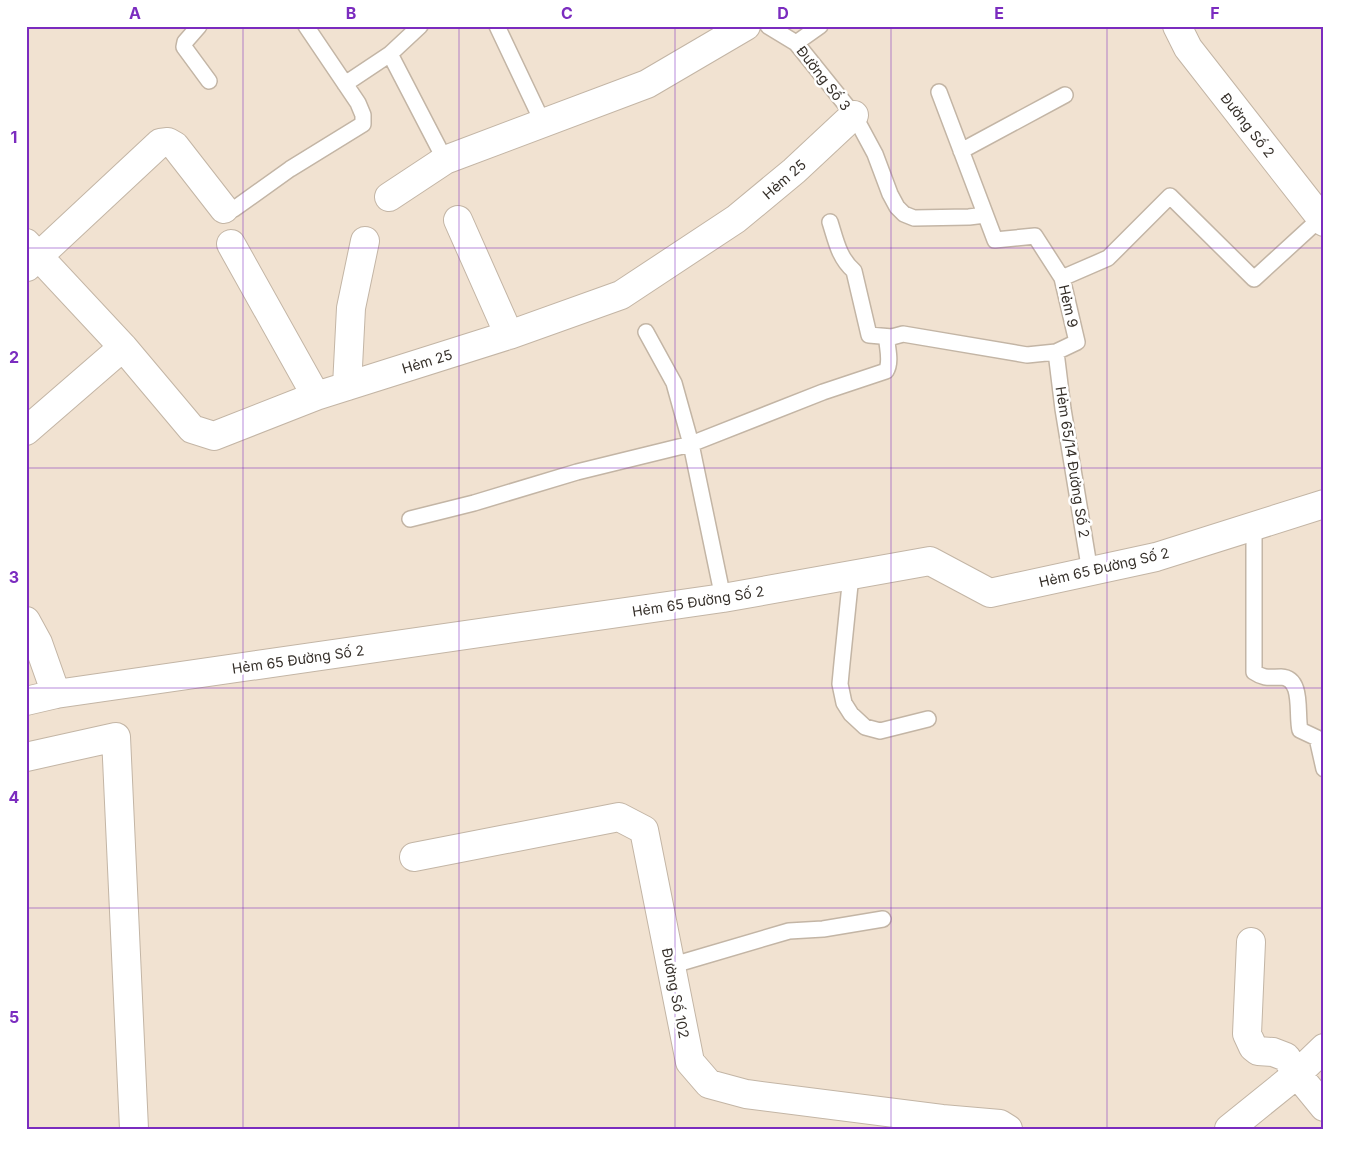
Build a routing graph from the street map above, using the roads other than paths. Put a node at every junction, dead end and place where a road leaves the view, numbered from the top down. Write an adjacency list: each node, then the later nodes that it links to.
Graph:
1 (199, 26): 11 (lane)
2 (306, 26): 12 (lane)
3 (420, 26): 10 (lane)
4 (497, 26): 16 (lane)
5 (746, 26): 16 (street)
6 (768, 26): 9 (lane, Đường Số 3)
7 (820, 26): 9 (lane)
8 (1177, 26): 22 (street, Đường Số 2)
9 (796, 42): 15 (lane, Đường Số 3)
10 (390, 54): 12 (lane); 18 (lane)
11 (209, 82)
12 (345, 84): 20 (lane)
13 (939, 92): 17 (lane)
14 (1065, 95): 17 (lane)
15 (854, 115): 21 (lane, Đường Số 3); 30 (street, Hẻm 25)
16 (543, 123): 18 (street)
17 (961, 151): 21 (lane)
18 (445, 160): 19 (street)
19 (388, 197)
20 (224, 209): 27 (street)
21 (985, 215): 28 (lane, Hẻm 9)
22 (1323, 218): 28 (lane)
23 (458, 220): 30 (street)
24 (830, 222): 31 (lane)
25 (365, 241): 34 (street)
26 (231, 244): 35 (street)
27 (31, 255): 32 (street, Hẻm 25)
28 (1062, 278): 33 (lane, Hẻm 9)
29 (646, 332): 37 (lane)
30 (509, 336): 34 (street, Hẻm 25)
31 (892, 337): 33 (lane); 37 (lane)
32 (123, 347): 35 (street, Hẻm 25); 36 (street)
33 (1056, 352): 41 (lane, Hẻm 65/14 Đường Số 2)
34 (347, 386): 35 (street, Hẻm 25)
35 (316, 396)
36 (26, 431)
37 (692, 444): 39 (lane); 43 (lane)
38 (1324, 504): 40 (street, Hẻm 65 Đường Số 2)
39 (410, 519)
40 (1254, 526): 41 (street, Hẻm 65 Đường Số 2); 49 (lane)
41 (1090, 572): 42 (street, Hẻm 65 Đường Số 2)
42 (852, 575): 43 (street, Hẻm 65 Đường Số 2); 47 (lane)
43 (723, 598): 45 (street, Hẻm 65 Đường Số 2)
44 (26, 622): 45 (street)
45 (56, 694): 46 (street, Hẻm 65 Đường Số 2)
46 (26, 702)
47 (928, 719)
48 (26, 758): 57 (street)
49 (1324, 769)
50 (414, 857): 53 (street, Đường Số 102)
51 (883, 919): 53 (lane)
52 (1251, 942): 55 (street)
53 (670, 966): 58 (street, Đường Số 102)
54 (1324, 1048): 55 (street)
55 (1297, 1074): 56 (street); 59 (street)
56 (1324, 1107)
57 (134, 1129)
58 (1008, 1129)
59 (1230, 1129)

